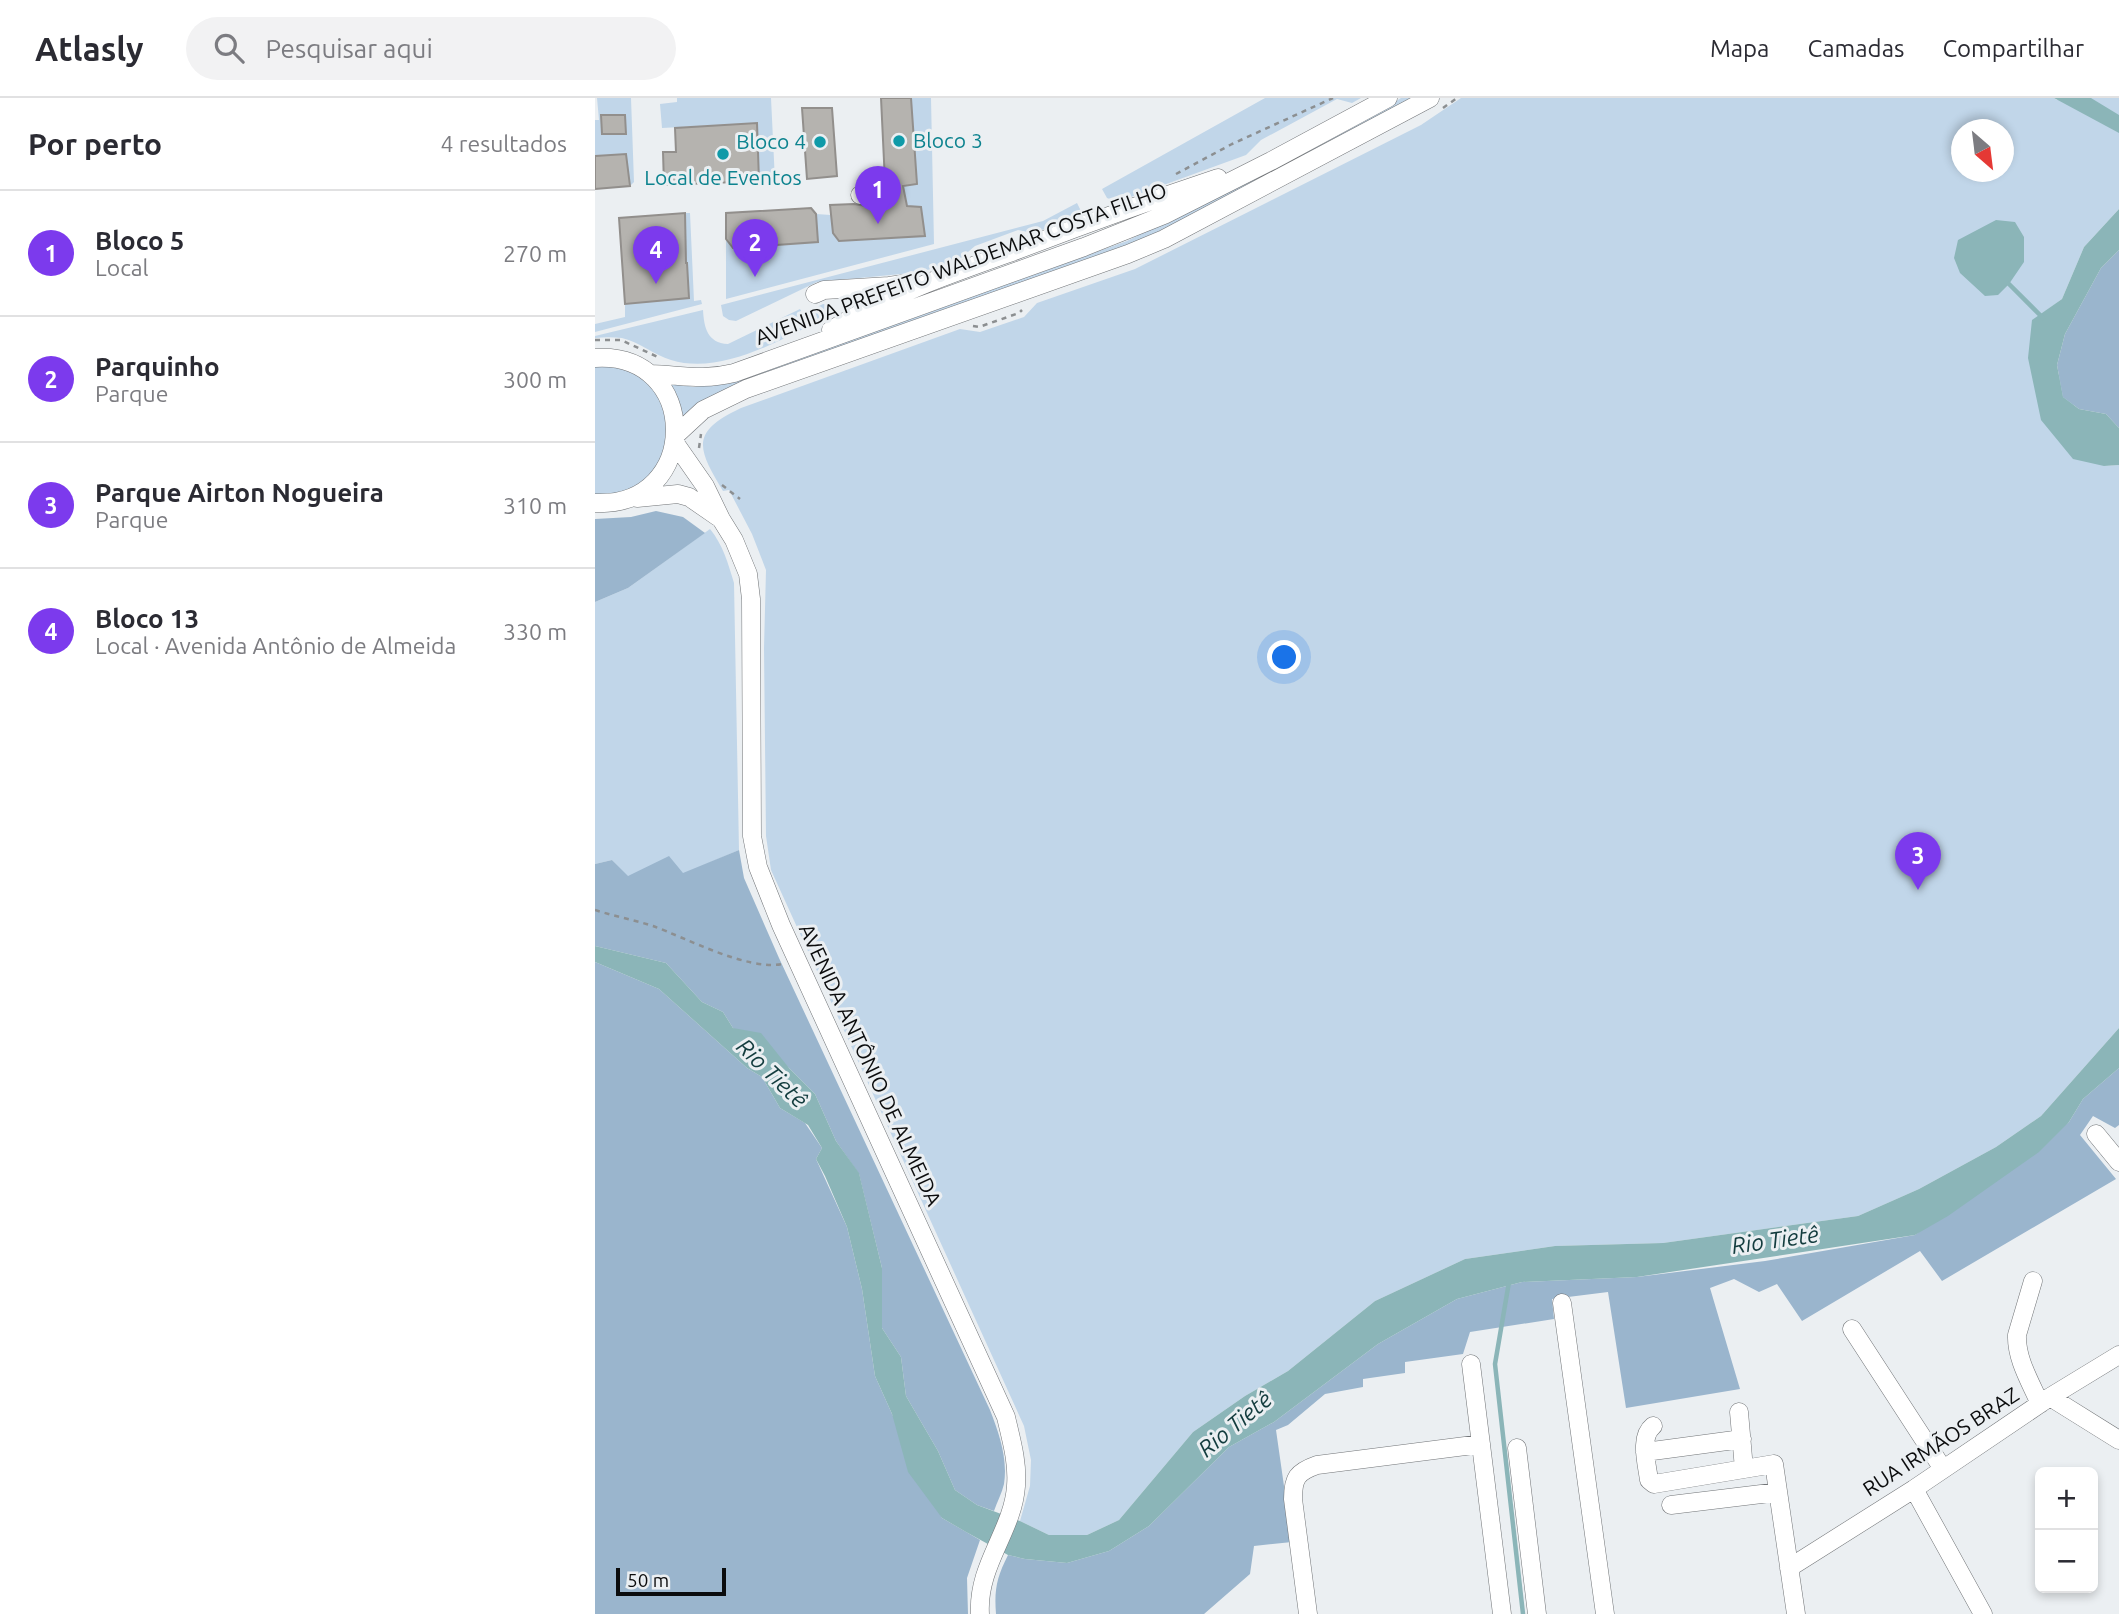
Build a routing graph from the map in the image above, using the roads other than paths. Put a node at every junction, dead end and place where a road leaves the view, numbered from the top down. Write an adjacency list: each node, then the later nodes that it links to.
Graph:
1 (1388, 98): 3 (street, AVENIDA PREFEITO WALDEMAR COSTA FILHO)
2 (1430, 98): 9 (street)
3 (1271, 161): 4 (street); 6 (street, AVENIDA PREFEITO WALDEMAR COSTA FILHO)
4 (948, 275): 5 (street); 5 (street)
5 (837, 326): 6 (street)
6 (792, 353): 8 (street, AVENIDA PREFEITO WALDEMAR COSTA FILHO)
7 (595, 358): 8 (street, AVENIDA ANTÔNIO DE ALMEIDA)
8 (650, 374): 9 (street, AVENIDA ANTÔNIO DE ALMEIDA)
9 (676, 439): 10 (street, AVENIDA ANTÔNIO DE ALMEIDA); 12 (street, AVENIDA ANTÔNIO DE ALMEIDA)
10 (629, 499): 11 (street, AVENIDA ANTÔNIO DE ALMEIDA); 12 (street, AVENIDA ANTÔNIO DE ALMEIDA)
11 (595, 503)
12 (721, 519): 34 (street, AVENIDA ANTÔNIO DE ALMEIDA)
13 (2096, 1134): 14 (street)
14 (2119, 1162)
15 (2033, 1281): 20 (street)
16 (1562, 1303): 38 (street)
17 (1853, 1329): 29 (street)
18 (2119, 1356): 20 (street, RUA IRMÃOS BRAZ)
19 (1471, 1364): 25 (street)
20 (2045, 1401): 24 (street); 29 (street, RUA IRMÃOS BRAZ)
21 (1739, 1412): 23 (street)
22 (1653, 1426): 27 (street)
23 (1742, 1439): 27 (street); 28 (street)
24 (2119, 1440)
25 (1481, 1444): 35 (street); 36 (street)
26 (1517, 1448): 37 (street)
27 (1645, 1452): 28 (street)
28 (1744, 1469): 31 (street)
29 (1943, 1469): 30 (street, RUA IRMÃOS BRAZ)
30 (1914, 1489): 33 (street, RUA IRMÃOS BRAZ); 40 (street)
31 (1778, 1492): 32 (street); 33 (street)
32 (1671, 1505)
33 (1789, 1568): 39 (street)
34 (979, 1614)
35 (1308, 1614)
36 (1502, 1614)
37 (1538, 1614)
38 (1605, 1614)
39 (1796, 1614)
40 (1983, 1614)

